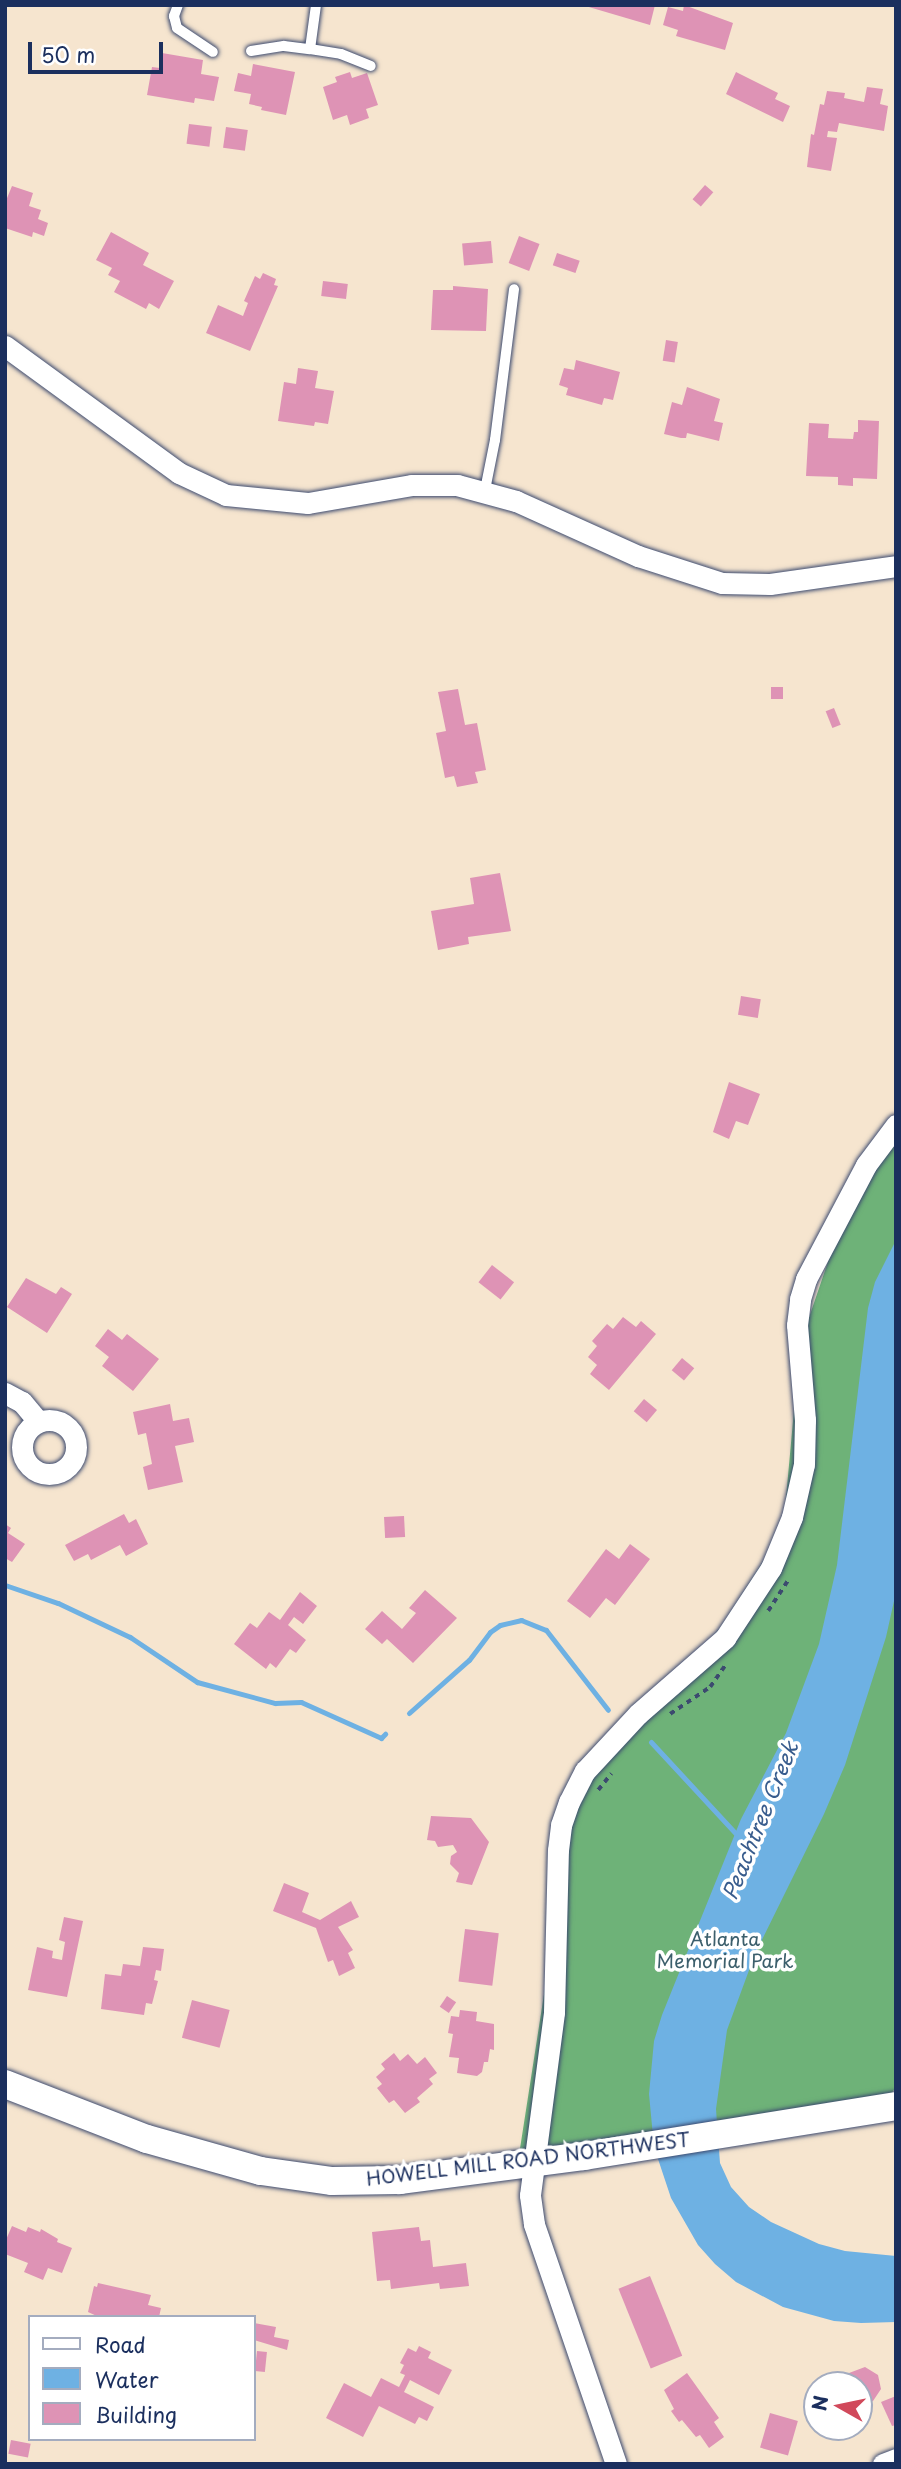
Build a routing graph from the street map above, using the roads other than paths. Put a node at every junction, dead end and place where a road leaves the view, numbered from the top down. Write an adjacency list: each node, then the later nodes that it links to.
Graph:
1 (178, 5): 5 (lane)
2 (316, 5): 3 (lane)
3 (310, 49): 4 (lane); 6 (lane)
4 (251, 51)
5 (213, 52)
6 (371, 66)
7 (514, 289): 9 (lane)
8 (5, 346): 9 (street)
9 (485, 490): 10 (street)
10 (896, 566)
11 (896, 1125): 16 (street)
12 (5, 1393): 13 (street)
13 (38, 1421)
14 (5, 2084): 16 (main road, HOWELL MILL ROAD NORTHWEST)
15 (896, 2106): 16 (main road, HOWELL MILL ROAD NORTHWEST)
16 (533, 2160): 18 (street)
17 (896, 2459): 19 (street)
18 (616, 2464)
19 (883, 2464)

